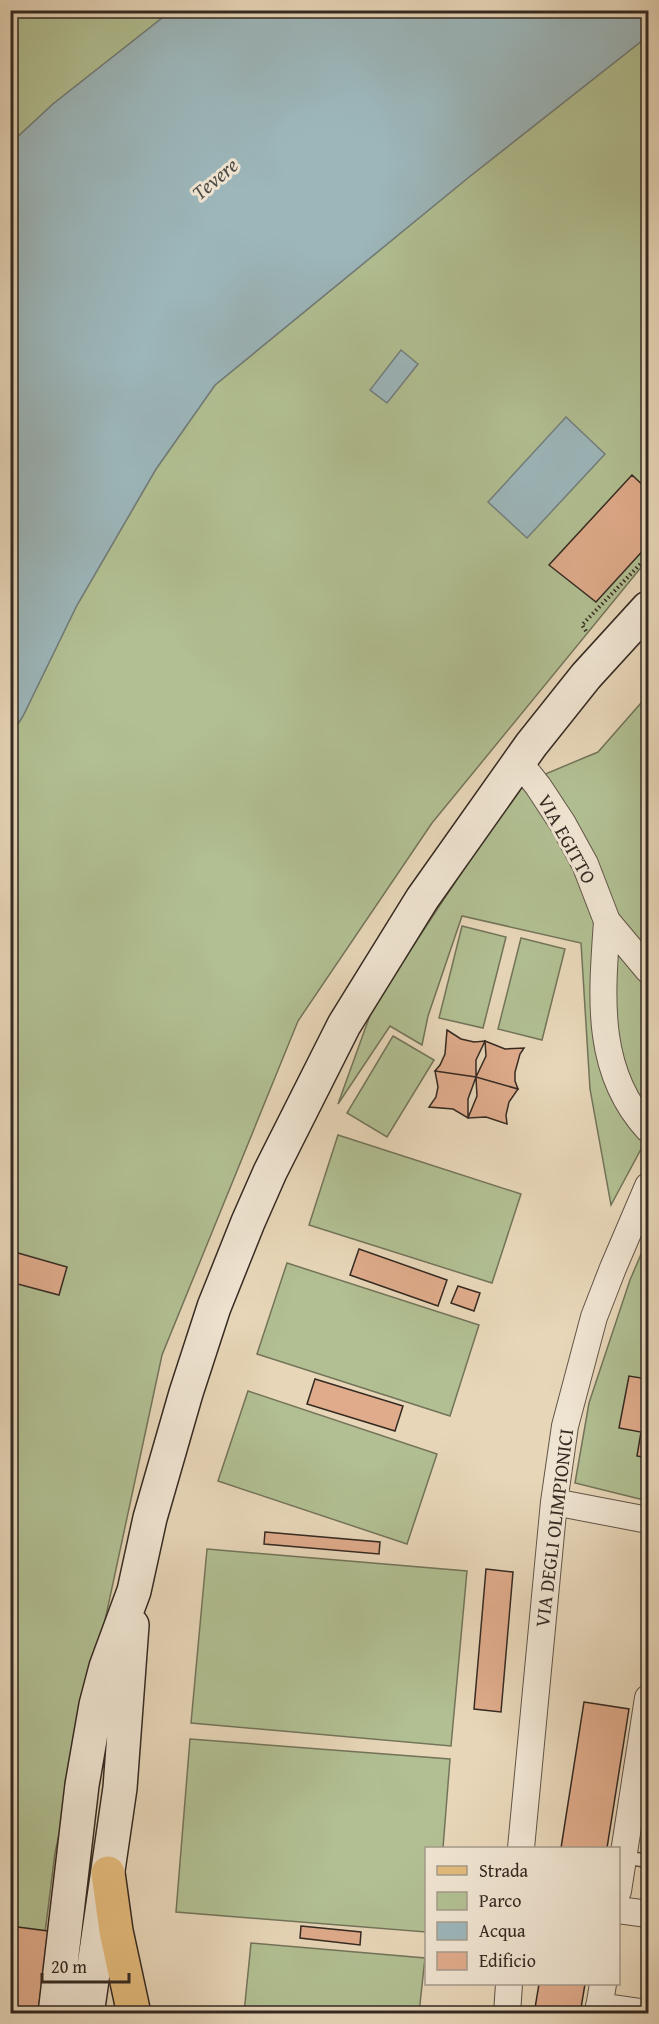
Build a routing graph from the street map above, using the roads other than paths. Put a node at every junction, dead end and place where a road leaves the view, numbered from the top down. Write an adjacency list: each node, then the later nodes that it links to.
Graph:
1 (648, 608): 2 (main road)
2 (518, 761): 3 (street, VIA EGITTO); 9 (main road)
3 (607, 921): 4 (street, VIA EGITTO); 5 (street, VIA EGITTO)
4 (648, 970)
5 (648, 1129)
6 (648, 1186): 7 (street, VIA DEGLI OLIMPIONICI)
7 (554, 1502): 8 (street); 12 (street, VIA DEGLI OLIMPIONICI)
8 (648, 1520)
9 (134, 1591): 15 (main road); 21 (main road)
10 (648, 1698): 11 (street)
11 (643, 1765): 13 (street)
12 (521, 1847)
13 (623, 1857): 14 (lane); 16 (street)
14 (648, 1861)
15 (108, 1873): 22 (main road); 23 (main road)
16 (620, 1877)
17 (620, 1910): 18 (street)
18 (648, 1914)
19 (509, 1985): 24 (street)
20 (600, 2001): 25 (street)
21 (55, 2013)
22 (87, 2013)
23 (134, 2013)
24 (507, 2013)
25 (648, 2013)

